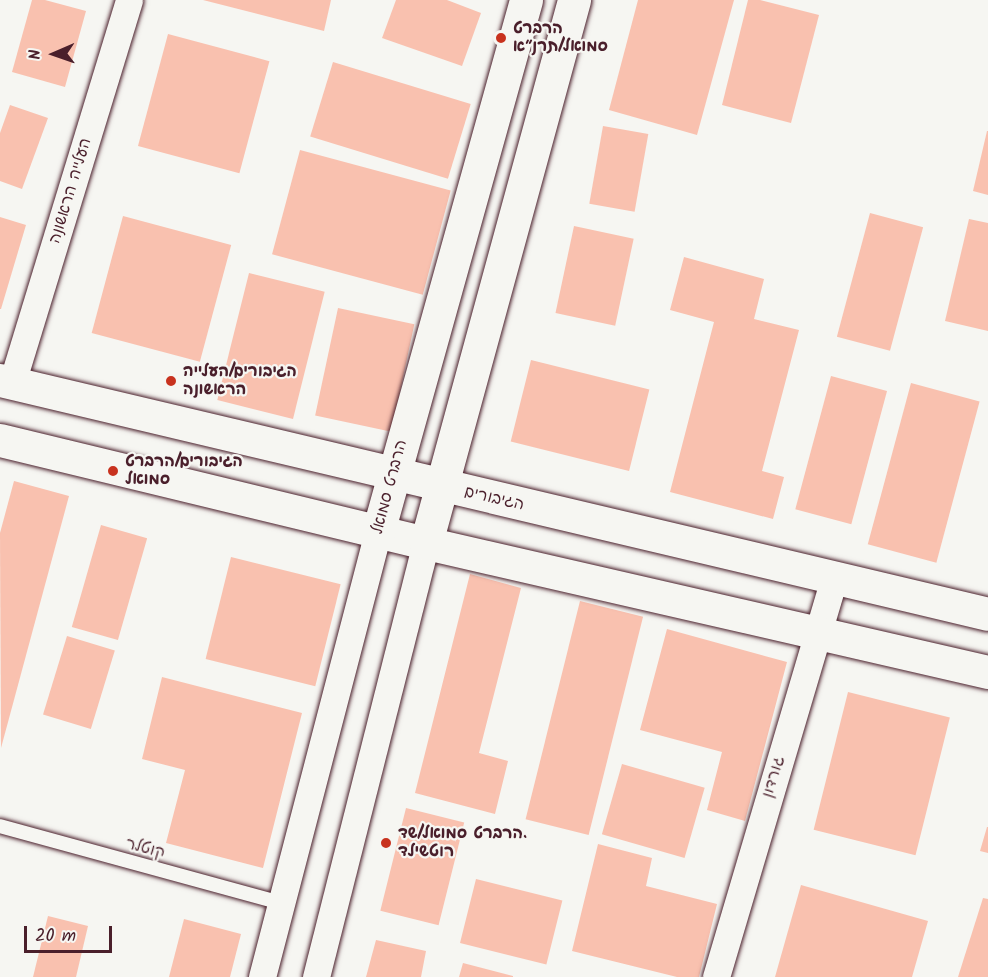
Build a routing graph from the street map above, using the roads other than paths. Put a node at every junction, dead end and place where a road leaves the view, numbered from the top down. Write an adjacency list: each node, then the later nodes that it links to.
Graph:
1 (129, 0): 4 (street, העלייה הראשונה)
2 (526, 0): 6 (street, הרברט סמואל)
3 (574, 0): 7 (street)
4 (6, 381): 6 (street, הגיבורים)
5 (0, 440): 8 (street)
6 (393, 474): 7 (street, הגיבורים); 8 (street, הרברט סמואל)
7 (440, 486): 9 (street); 10 (street, הגיבורים)
8 (378, 531): 9 (street); 15 (street, הרברט סמואל)
9 (426, 543): 12 (street); 17 (street)
10 (834, 578): 11 (street, הגיבורים); 12 (street, גורדון)
11 (988, 614)
12 (817, 633): 13 (street); 18 (street, גורדון)
13 (988, 672)
14 (0, 826): 15 (lane, קוטלר)
15 (281, 903): 16 (street, הרברט סמואל)
16 (262, 977)
17 (316, 977)
18 (716, 977)

